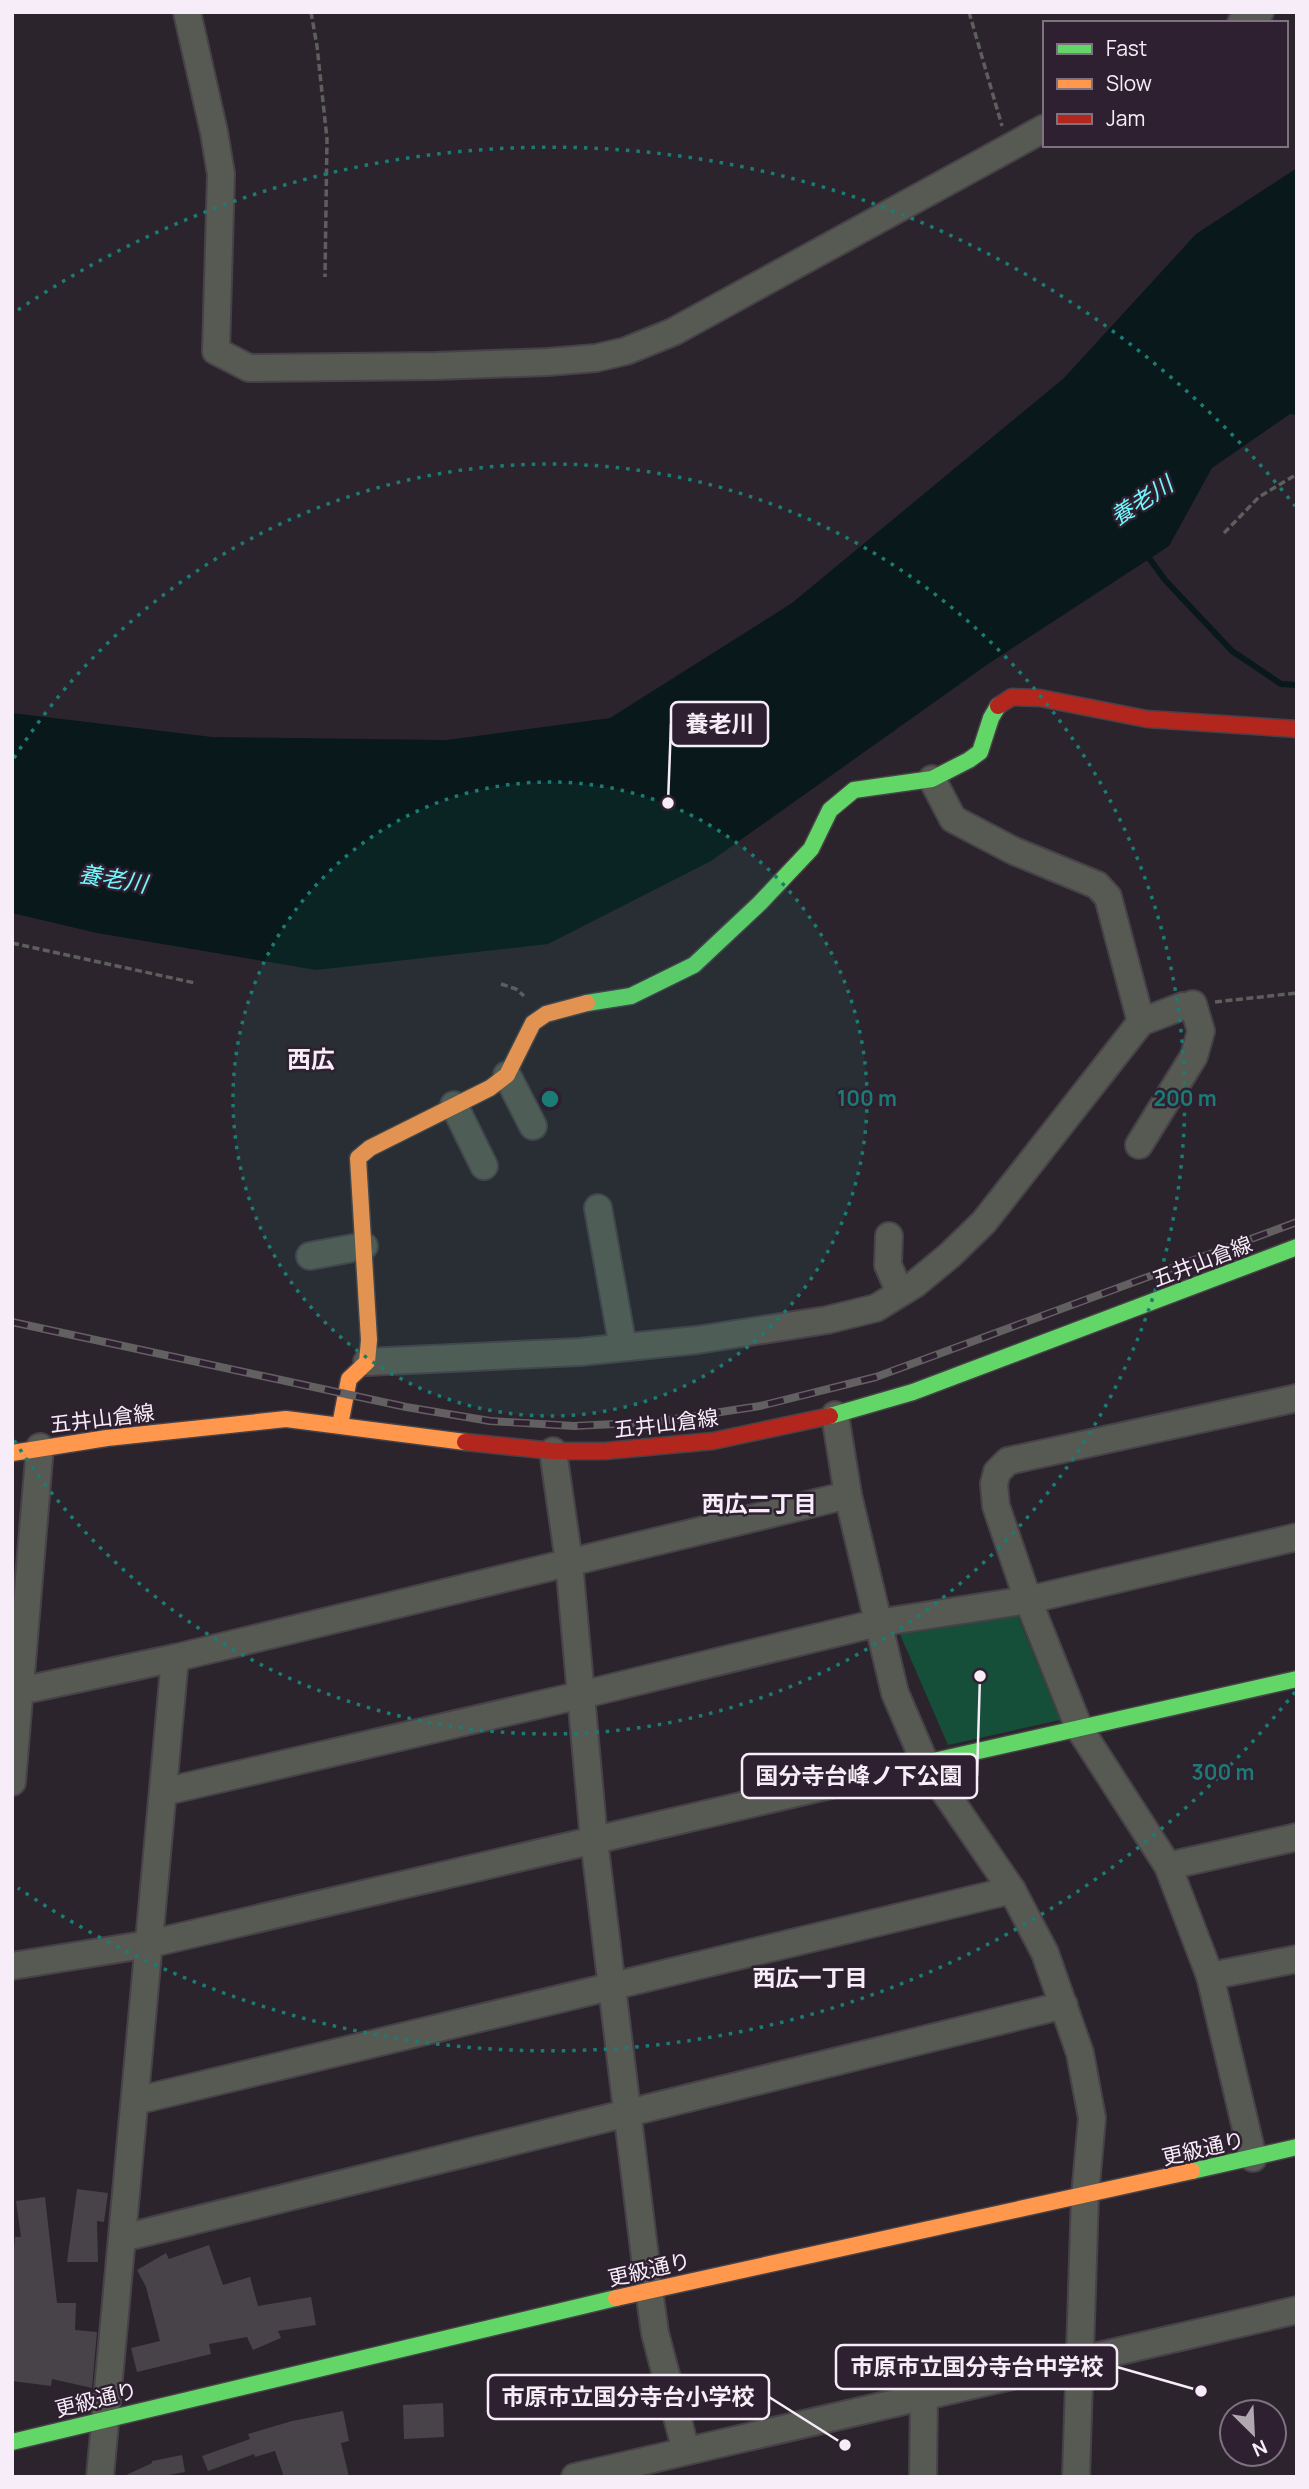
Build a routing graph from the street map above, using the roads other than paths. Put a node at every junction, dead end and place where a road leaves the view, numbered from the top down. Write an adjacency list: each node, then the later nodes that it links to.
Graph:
1 (187, 12): 4 (street)
2 (1260, 12): 3 (street)
3 (1244, 21)
4 (1043, 129)
5 (1297, 729): 6 (street)
6 (932, 779): 7 (street); 8 (street)
7 (1141, 1022): 11 (street); 18 (street)
8 (506, 1076): 9 (street); 10 (street)
9 (454, 1105): 12 (street); 15 (street)
10 (533, 1126)
11 (1139, 1145)
12 (484, 1166)
13 (598, 1208): 19 (street)
14 (889, 1236): 18 (street)
15 (364, 1246): 17 (street); 20 (street)
16 (1297, 1247): 22 (street, 五井山倉線)
17 (310, 1256)
18 (900, 1293): 19 (street)
19 (623, 1347): 20 (street)
20 (367, 1362): 23 (street)
21 (1297, 1398): 30 (street)
22 (835, 1415): 25 (street, 五井山倉線); 27 (street)
23 (340, 1425): 24 (street, 五井山倉線); 25 (street, 五井山倉線)
24 (40, 1447): 26 (street, 五井山倉線); 34 (street)
25 (553, 1451): 29 (street)
26 (12, 1453)
27 (848, 1495): 29 (street); 31 (street)
28 (1297, 1537): 30 (street)
29 (569, 1562): 32 (street); 35 (street)
30 (1028, 1600): 31 (street); 36 (street)
31 (877, 1623): 35 (street); 37 (street)
32 (175, 1658): 34 (street); 39 (street)
33 (1297, 1679): 36 (street)
34 (20, 1691): 38 (street)
35 (581, 1695): 39 (street); 41 (street)
36 (1079, 1728): 37 (street); 42 (street)
37 (925, 1763): 41 (street); 43 (street)
38 (12, 1782)
39 (163, 1792): 44 (street)
40 (1297, 1837): 42 (street)
41 (594, 1840): 44 (street); 48 (street)
42 (1168, 1866): 47 (street)
43 (1012, 1890): 48 (street); 49 (street)
44 (149, 1944): 46 (street); 50 (street)
45 (1297, 1959): 47 (street)
46 (12, 1966)
47 (1210, 1976): 53 (street)
48 (612, 1986): 50 (street); 51 (street)
49 (1064, 2005): 51 (street); 54 (street)
50 (135, 2101): 55 (street)
51 (628, 2113): 55 (street); 56 (street)
52 (1297, 2147): 53 (street, 更級通り)
53 (1253, 2158): 54 (street, 更級通り)
54 (1084, 2196): 56 (street, 更級通り); 58 (street)
55 (123, 2238): 60 (street)
56 (649, 2290): 60 (street, 更級通り); 62 (street)
57 (1297, 2310): 58 (street)
58 (1079, 2359): 59 (street); 66 (street)
59 (924, 2395): 62 (street); 65 (street)
60 (107, 2418): 61 (street, 更級通り); 63 (street)
61 (12, 2441)
62 (686, 2451): 64 (street)
63 (100, 2477)
64 (575, 2477)
65 (923, 2477)
66 (1076, 2477)

